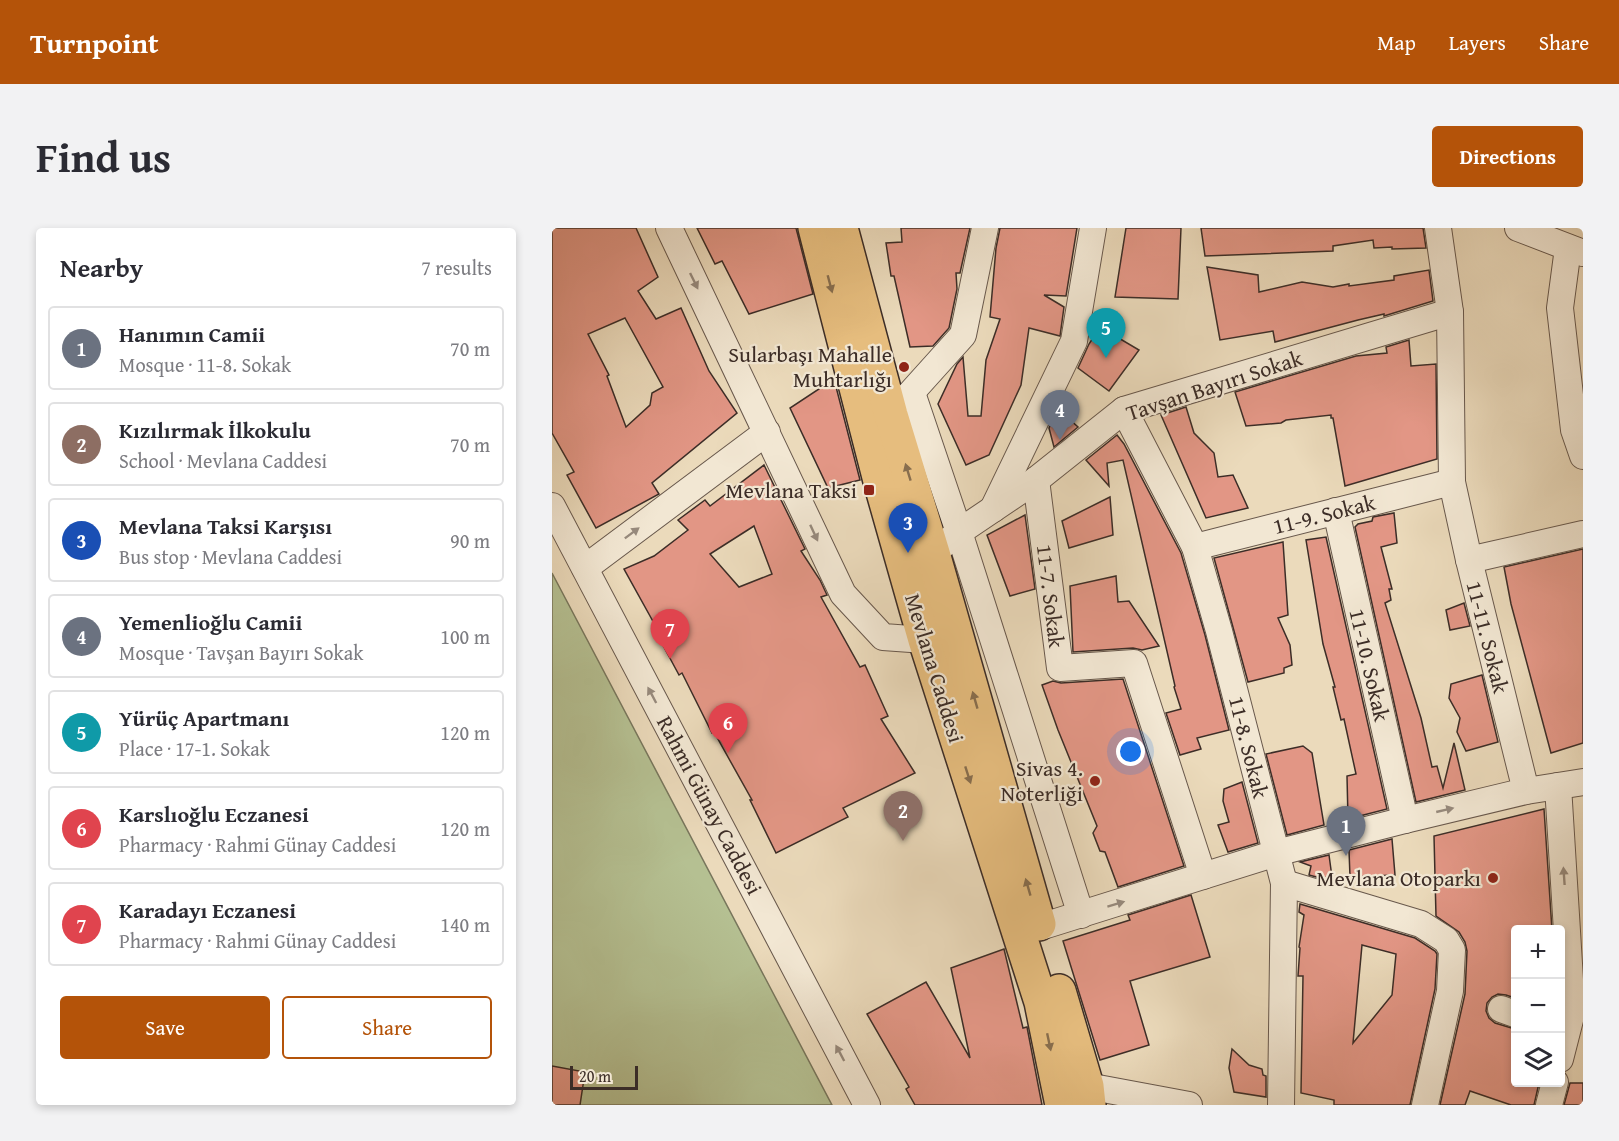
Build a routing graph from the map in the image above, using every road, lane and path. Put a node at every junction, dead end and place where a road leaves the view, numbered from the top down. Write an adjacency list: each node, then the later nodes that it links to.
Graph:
1 (669, 228): 12 (street, one-way to 12)
2 (815, 228): 25 (main road, Mevlana Caddesi, one-way to 25)
3 (841, 228): 10 (main road, Mevlana Caddesi)
4 (986, 228): 10 (street)
5 (1093, 228): 17 (street)
6 (1437, 228): 9 (street)
7 (1518, 228): 8 (street)
8 (1576, 250): 13 (street)
9 (1450, 312): 11 (street, Tavşan Bayırı Sokak); 15 (street, 11-11. Sokak)
10 (902, 404): 19 (street); 22 (main road, Mevlana Caddesi, one-way to 10)
11 (1124, 410): 14 (street, Tavşan Bayırı Sokak); 21 (street, 11-8. Sokak)
12 (767, 432): 24 (street, one-way to 12); 25 (street, one-way to 25)
13 (1583, 456)
14 (1036, 480): 17 (street, Tavşan Bayırı Sokak); 31 (street, 11-7. Sokak)
15 (1452, 482): 18 (street, 11-9. Sokak); 23 (street, 11-11. Sokak)
16 (552, 506): 24 (street, Rahmi Günay Caddesi)
17 (993, 510): 19 (street, Tavşan Bayırı Sokak)
18 (1336, 511): 21 (street, 11-9. Sokak); 29 (street, 11-10. Sokak)
19 (959, 532): 22 (street, Tavşan Bayırı Sokak); 33 (street)
20 (1583, 534): 23 (street)
21 (1195, 547): 30 (street, 11-8. Sokak)
22 (933, 553): 34 (main road, Mevlana Caddesi, one-way to 22)
23 (1469, 560): 28 (street, 11-11. Sokak)
24 (585, 568): 39 (street, Rahmi Günay Caddesi, one-way to 24)
25 (925, 640): 38 (main road, Mevlana Caddesi, one-way to 38)
26 (1583, 782): 27 (street)
27 (1558, 786): 28 (street); 35 (street, one-way to 27)
28 (1526, 792): 29 (street, one-way to 28)
29 (1405, 820): 30 (street)
30 (1276, 853): 31 (street); 32 (street, 11-8. Sokak)
31 (1203, 876): 33 (street, one-way to 31)
32 (1284, 883): 41 (street, 11-8. Sokak); 42 (street)
33 (1081, 915): 34 (street)
34 (1040, 927): 38 (main road, Mevlana Caddesi)
35 (1572, 1012): 36 (street)
36 (1565, 1039)
37 (1554, 1087): 43 (street)
38 (1079, 1099): 40 (street)
39 (867, 1105)
40 (1190, 1105)
41 (1281, 1105)
42 (1425, 1105)
43 (1549, 1105)

